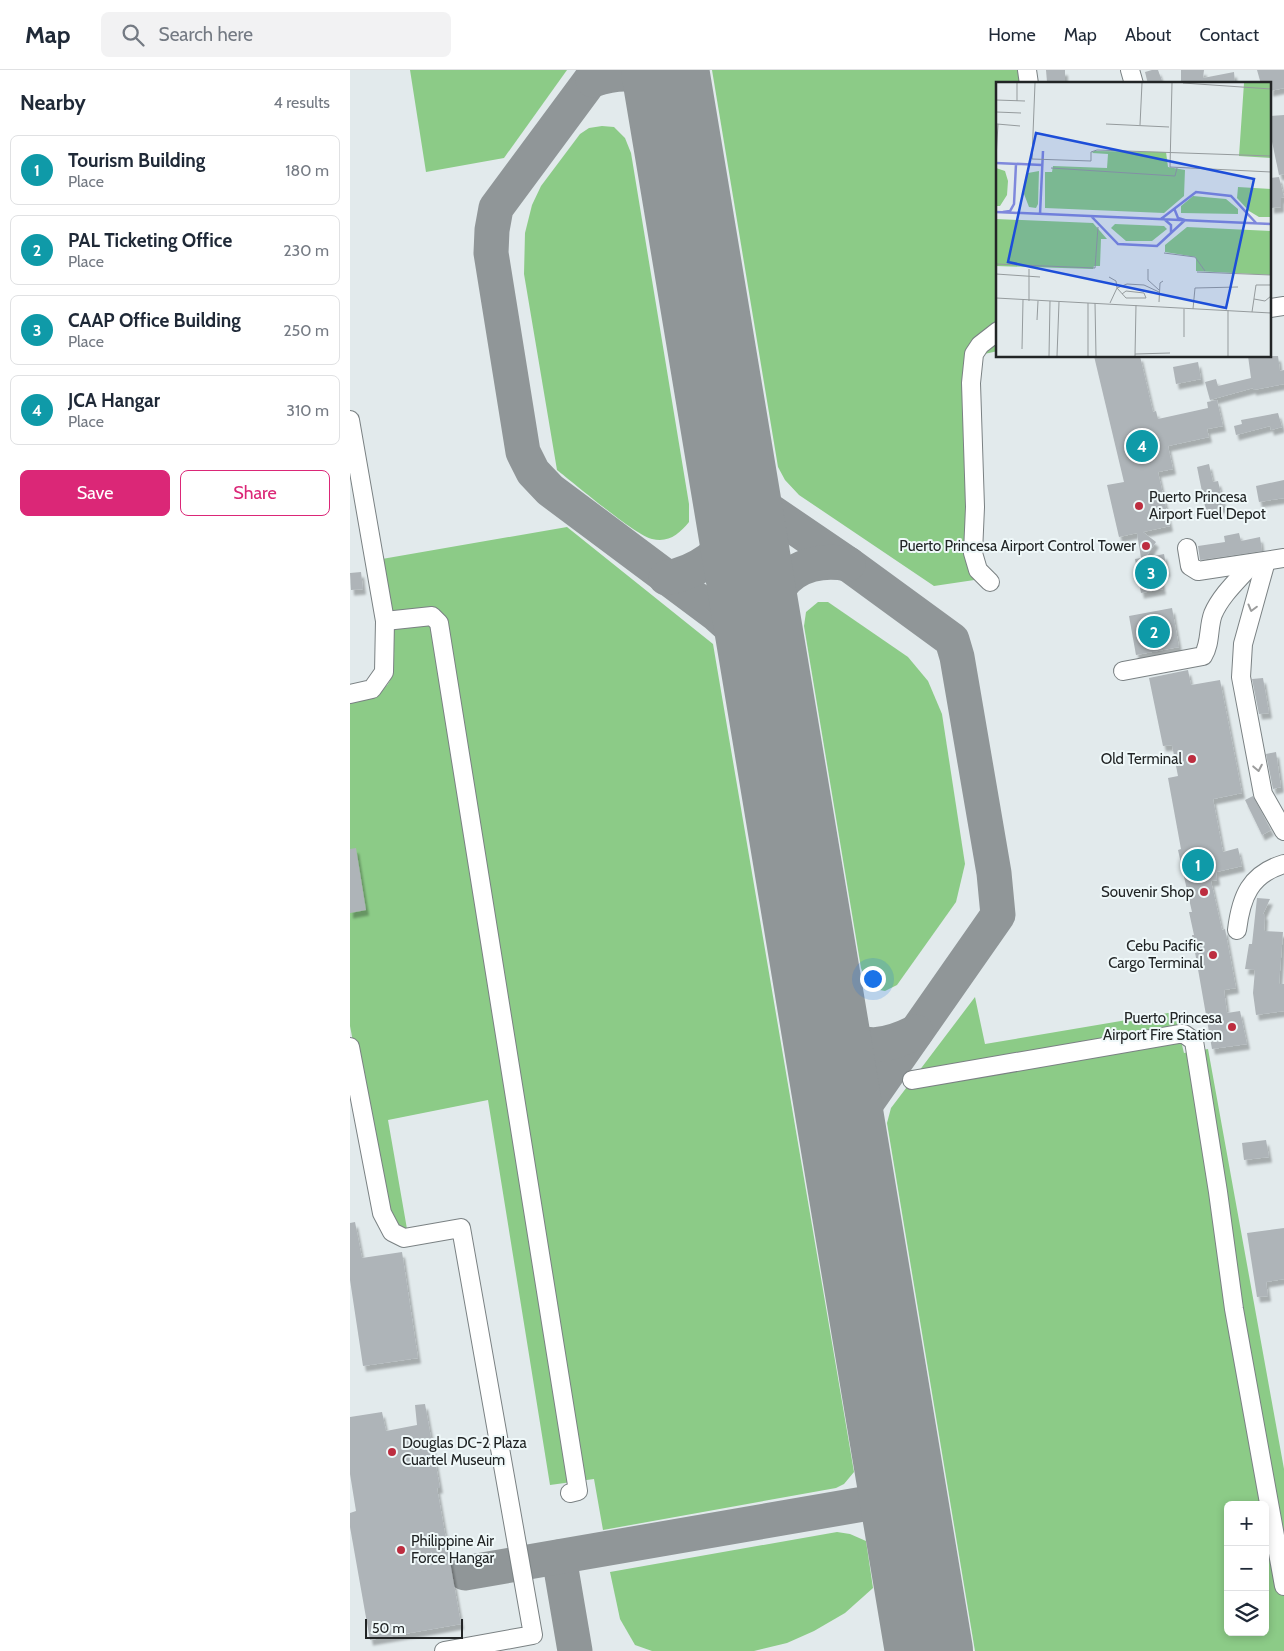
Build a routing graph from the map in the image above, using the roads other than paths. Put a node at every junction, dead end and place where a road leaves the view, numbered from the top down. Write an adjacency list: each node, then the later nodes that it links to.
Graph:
1 (996, 333): 6 (street)
2 (350, 420): 7 (street)
3 (1186, 548): 5 (street)
4 (1284, 558): 5 (street)
5 (1259, 563): 8 (street); 10 (street, one-way to 10)
6 (990, 582)
7 (385, 622): 9 (street); 15 (street)
8 (1123, 672)
9 (350, 694)
10 (1284, 831)
11 (1284, 864): 12 (street)
12 (1238, 930)
13 (350, 1047): 17 (street)
14 (912, 1080): 16 (street)
15 (570, 1493)
16 (1284, 1586)
17 (444, 1651)

